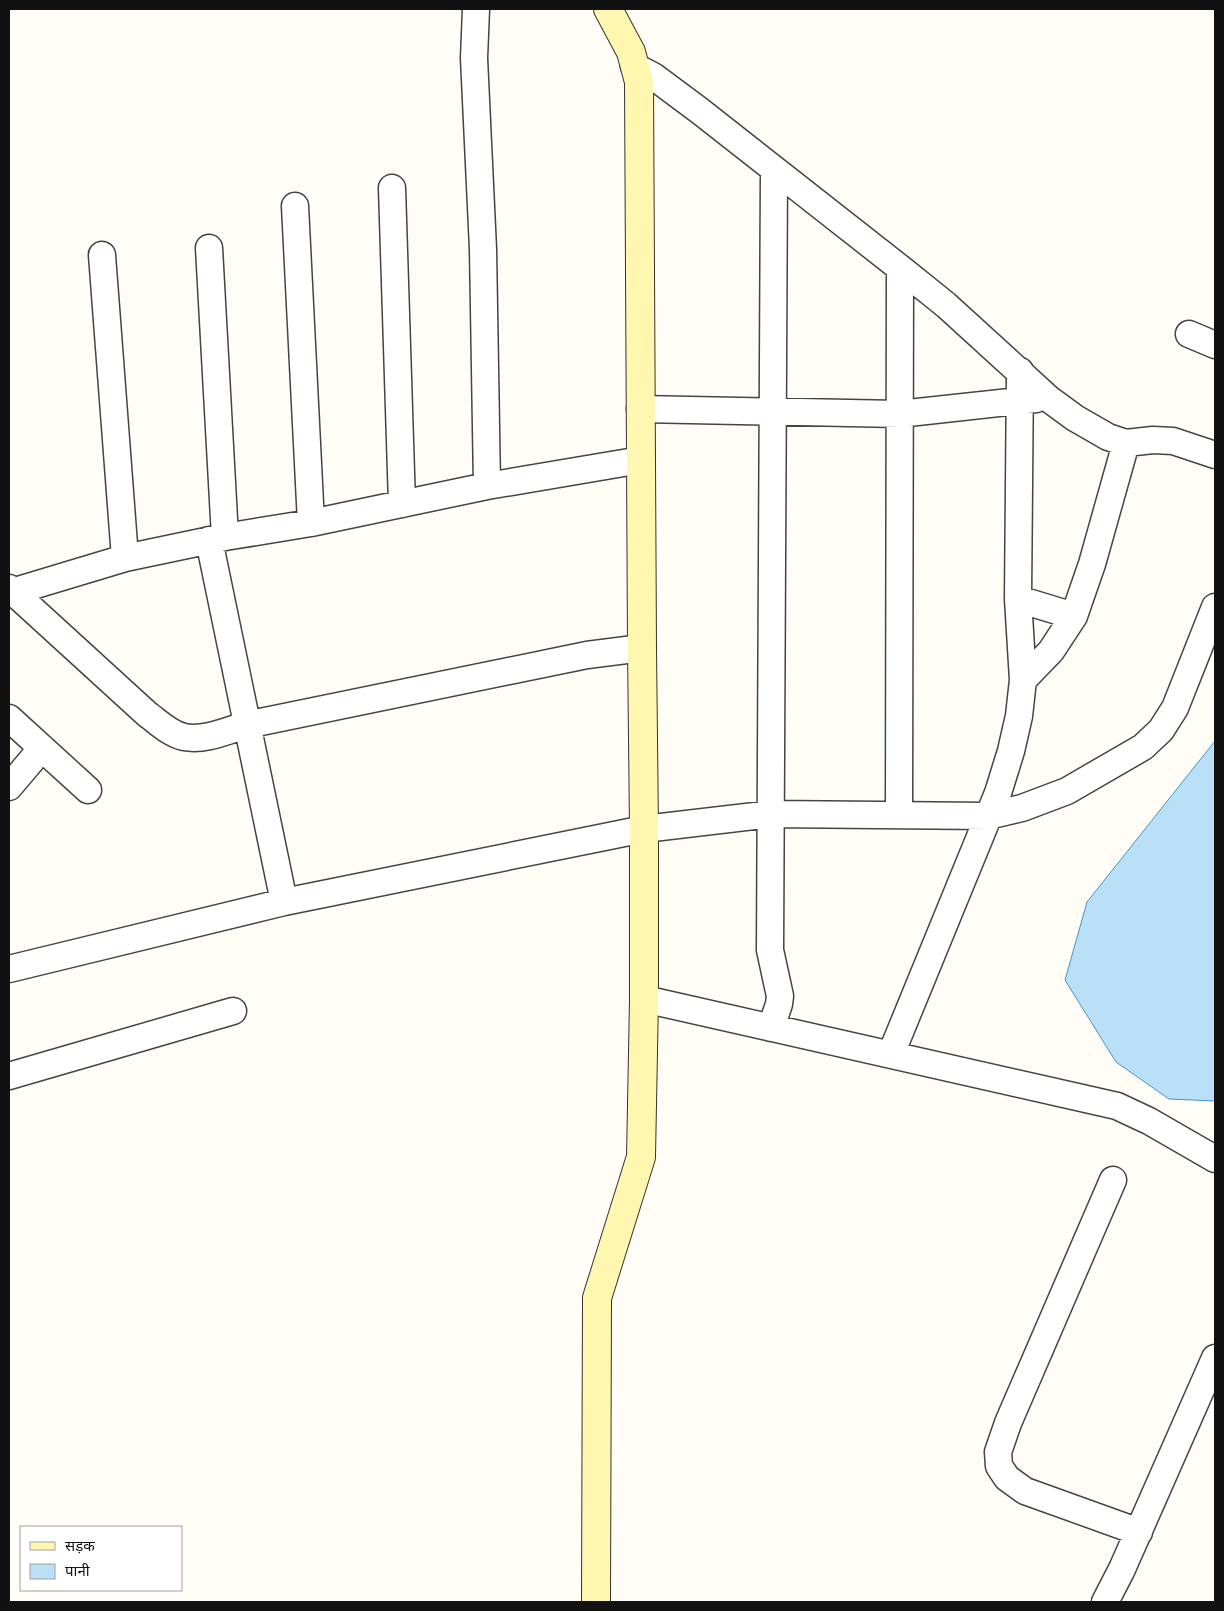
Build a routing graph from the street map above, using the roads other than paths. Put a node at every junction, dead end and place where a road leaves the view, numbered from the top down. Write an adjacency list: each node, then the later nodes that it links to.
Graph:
1 (476, 9): 21 (street)
2 (608, 9): 3 (street)
3 (634, 66): 4 (street); 15 (street)
4 (774, 170): 9 (street); 16 (street)
5 (392, 188): 22 (street)
6 (295, 206): 23 (street)
7 (209, 248): 24 (street)
8 (102, 255): 25 (street)
9 (900, 268): 12 (street); 17 (street)
10 (1189, 334): 11 (street)
11 (1215, 345)
12 (1020, 371): 13 (street); 14 (street)
13 (1049, 399): 14 (street); 18 (street)
14 (1020, 400): 17 (street); 27 (street)
15 (640, 409): 16 (street); 20 (street)
16 (774, 412): 17 (street); 37 (street)
17 (899, 414): 38 (street)
18 (1126, 443): 19 (street); 29 (street)
19 (1215, 455)
20 (641, 460): 21 (street); 30 (street)
21 (487, 486): 22 (street)
22 (402, 504): 23 (street)
23 (311, 523): 24 (street)
24 (217, 539): 25 (street); 33 (street)
25 (124, 558): 26 (street)
26 (11, 590): 33 (street)
27 (1018, 598): 29 (street); 31 (street)
28 (1215, 607): 39 (street)
29 (1074, 616): 31 (street)
30 (642, 648): 33 (street); 40 (street)
31 (1024, 680): 39 (street)
32 (9, 718): 34 (street)
33 (246, 725): 41 (street)
34 (42, 748): 35 (street); 36 (street)
35 (9, 787)
36 (88, 790)
37 (771, 814): 38 (street); 40 (street); 45 (street)
38 (899, 815): 39 (street)
39 (988, 816): 46 (street)
40 (644, 829): 41 (street); 43 (street)
41 (284, 902): 42 (street)
42 (9, 968)
43 (644, 999): 45 (street); 52 (street)
44 (234, 1011): 47 (street)
45 (771, 1028): 46 (street)
46 (891, 1054): 48 (street)
47 (9, 1076)
48 (1215, 1159)
49 (1113, 1180): 51 (street)
50 (1215, 1358): 51 (street)
51 (1139, 1532): 53 (street)
52 (596, 1602)
53 (1105, 1602)

